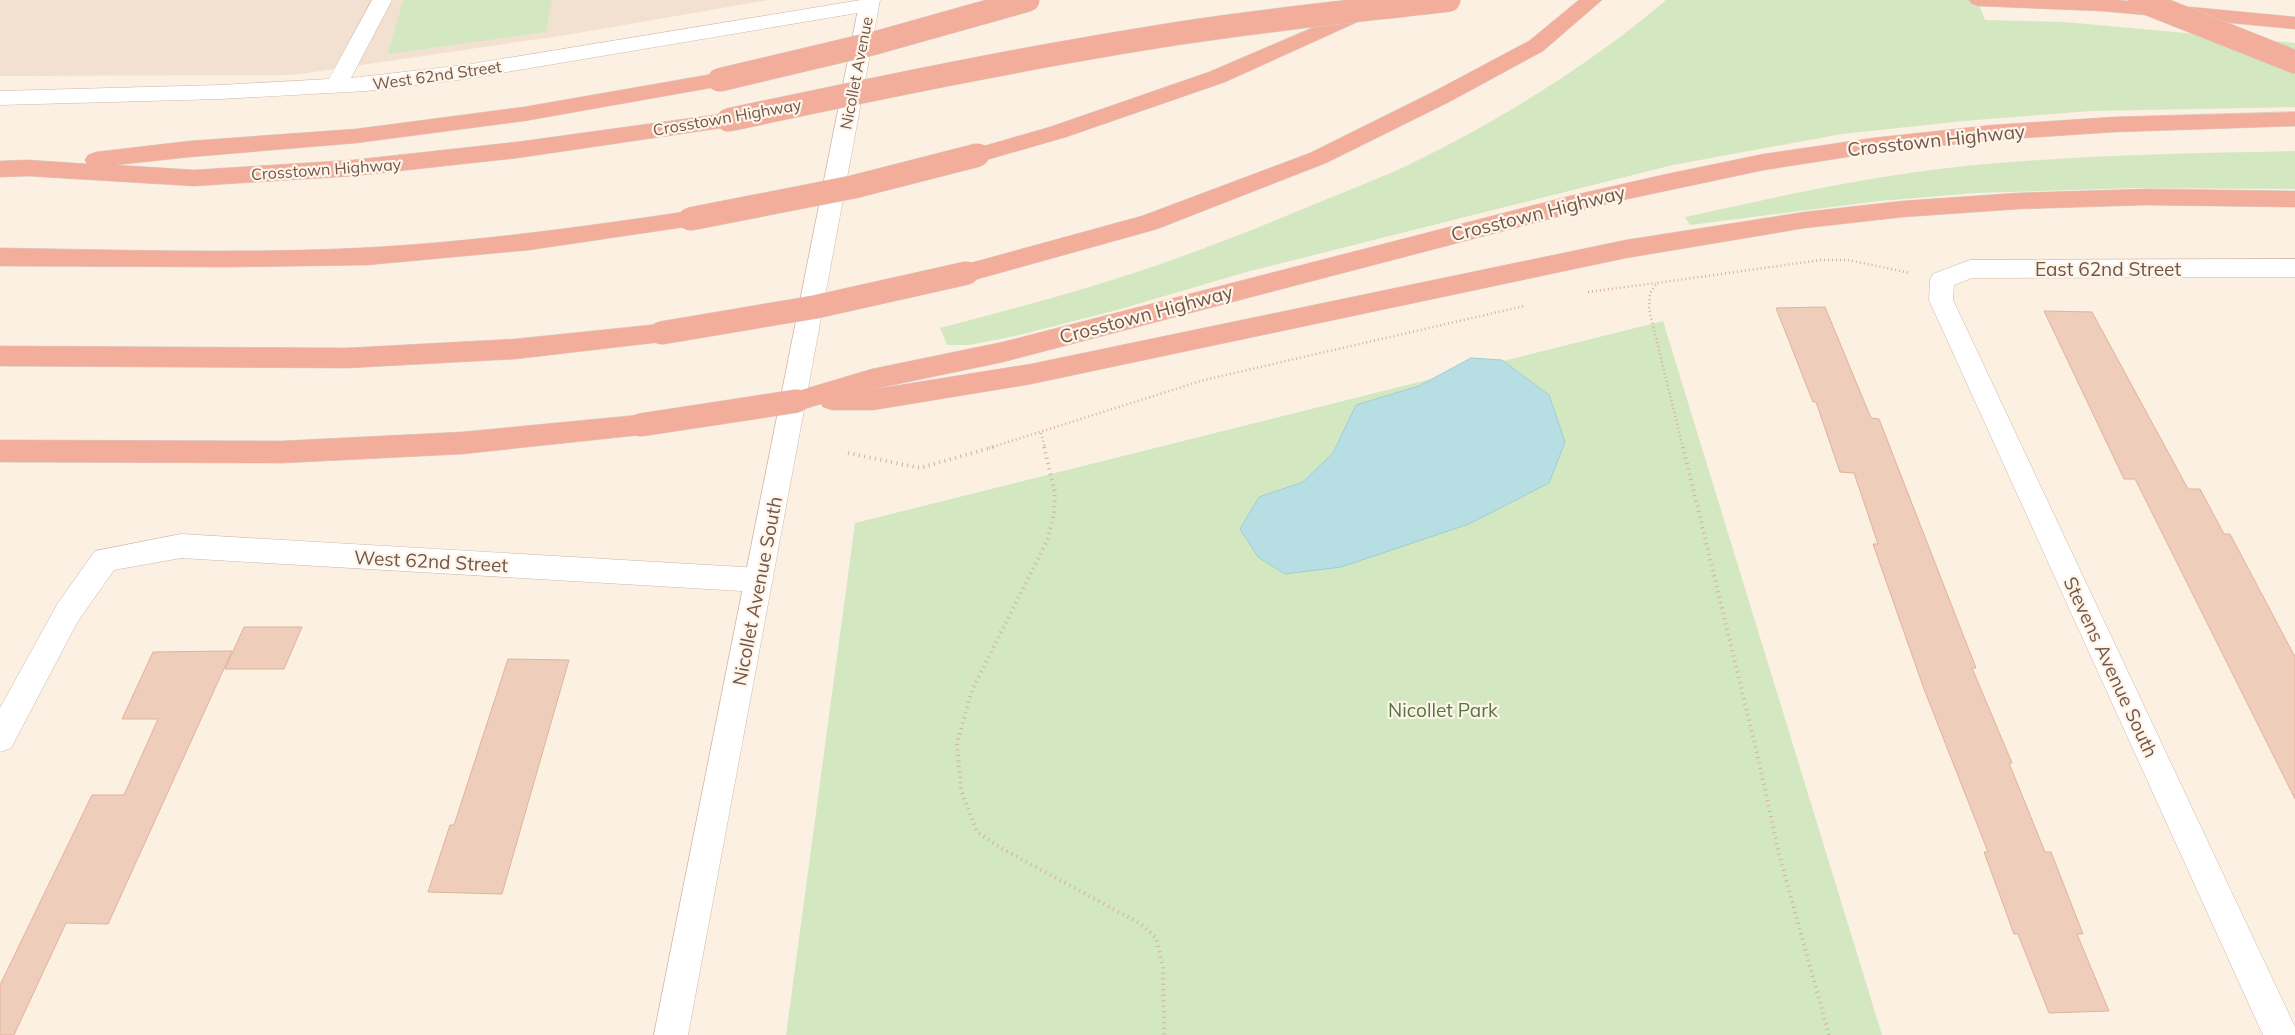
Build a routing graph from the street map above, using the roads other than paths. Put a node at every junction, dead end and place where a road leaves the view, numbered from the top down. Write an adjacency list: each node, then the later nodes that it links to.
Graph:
1 (382, 0): 11 (street)
2 (1028, 0): 15 (highway, bridge)
3 (1390, 0): 18 (highway, bridge)
4 (1449, 0): 15 (highway, Crosstown Highway, bridge)
5 (1592, 0): 21 (highway, bridge)
6 (1979, 0): 9 (highway)
7 (2139, 0): 10 (highway, bridge)
8 (870, 2): 11 (street, West 62nd Street); 14 (street, Nicollet Avenue)
9 (2295, 23)
10 (2295, 62)
11 (336, 86): 12 (street, West 62nd Street)
12 (0, 98)
13 (2295, 119): 22 (highway, Crosstown Highway)
14 (842, 146): 24 (street, Nicollet Avenue South)
15 (28, 168): 16 (highway, Crosstown Highway)
16 (0, 169)
17 (2295, 199): 22 (highway)
18 (0, 257)
19 (2295, 268): 20 (street, East 62nd Street)
20 (1942, 290): 27 (street, Stevens Avenue South)
21 (0, 356)
22 (941, 378): 23 (highway, bridge)
23 (0, 451)
24 (759, 580): 25 (street, West 62nd Street); 26 (street, Nicollet Avenue South)
25 (0, 738)
26 (671, 1035)
27 (2281, 1035)

